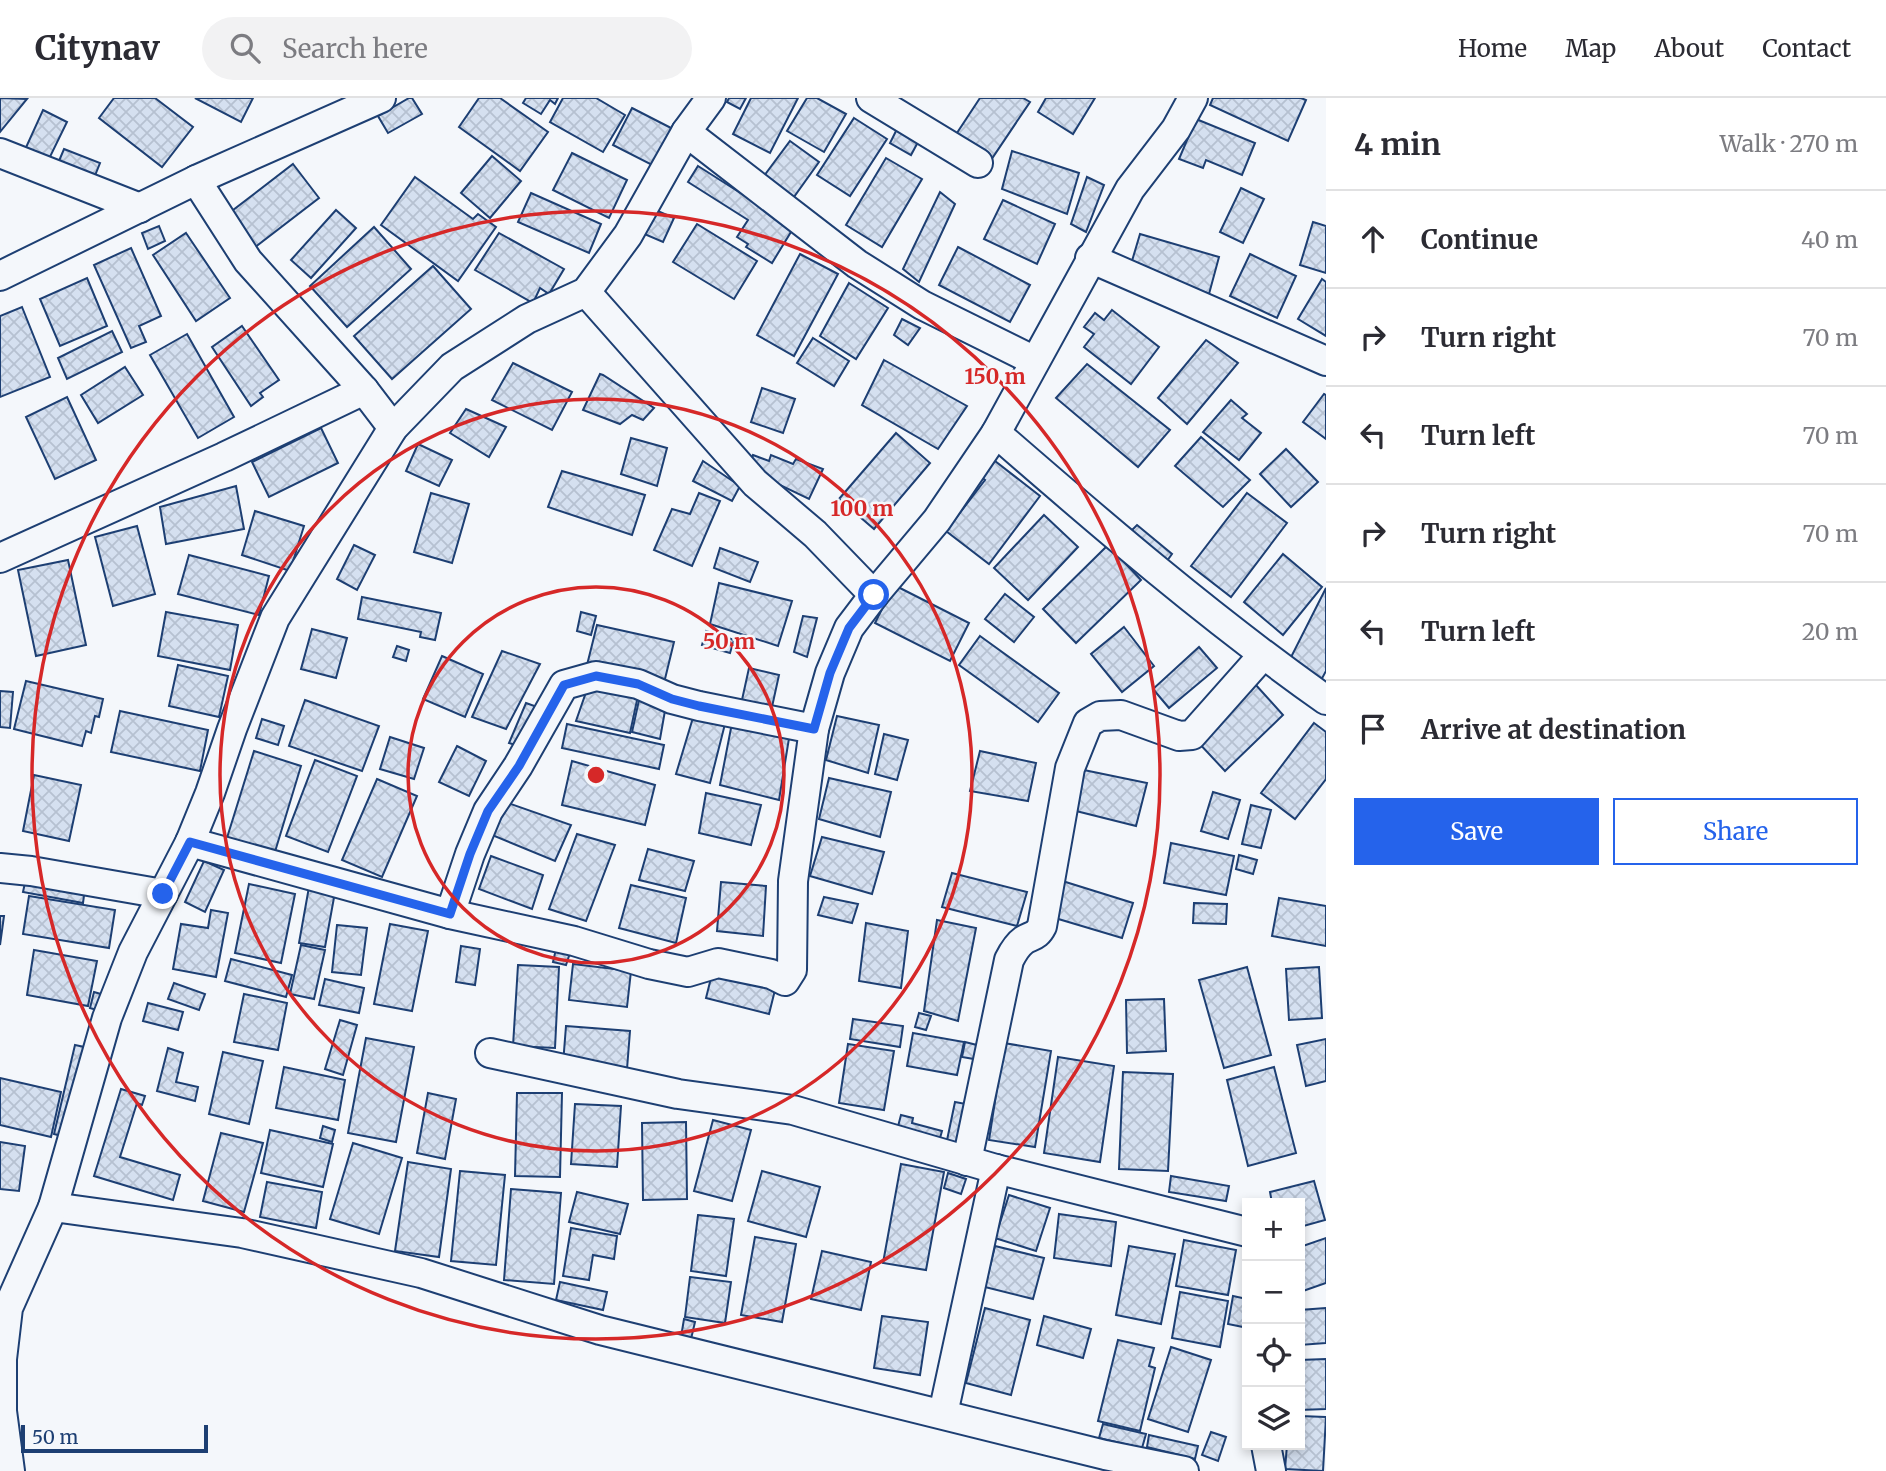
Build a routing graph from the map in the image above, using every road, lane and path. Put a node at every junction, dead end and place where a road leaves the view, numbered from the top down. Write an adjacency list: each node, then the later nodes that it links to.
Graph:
1 (381, 98): 8 (street)
2 (711, 98): 5 (street)
3 (871, 98): 7 (street)
4 (1193, 98): 10 (street)
5 (686, 132): 12 (street); 13 (street)
6 (0, 153): 9 (street)
7 (978, 163)
8 (196, 180): 9 (street); 15 (street)
9 (140, 208): 11 (street)
10 (1090, 258): 13 (street); 14 (street)
11 (0, 276)
12 (586, 292): 16 (street); 19 (street)
13 (1035, 361): 17 (street)
14 (1326, 361)
15 (364, 390): 16 (street); 18 (street)
16 (393, 428): 23 (street)
17 (996, 433): 19 (street); 20 (street)
18 (0, 558)
19 (874, 595): 22 (street)
20 (1263, 655): 21 (street); 28 (street)
21 (1326, 700)
22 (814, 729): 26 (street); 26 (street)
23 (190, 842): 25 (street); 26 (street)
24 (0, 868): 25 (street)
25 (163, 894): 30 (street)
26 (450, 914)
27 (490, 1053): 28 (street)
28 (967, 1161): 29 (street)
29 (996, 1169): 31 (street); 33 (street)
30 (53, 1207): 32 (street); 33 (street)
31 (1242, 1231)
32 (4, 1307): 35 (street)
33 (943, 1414): 36 (street)
34 (1267, 1450): 37 (street)
35 (10, 1471)
36 (1184, 1471)
37 (1270, 1471)

